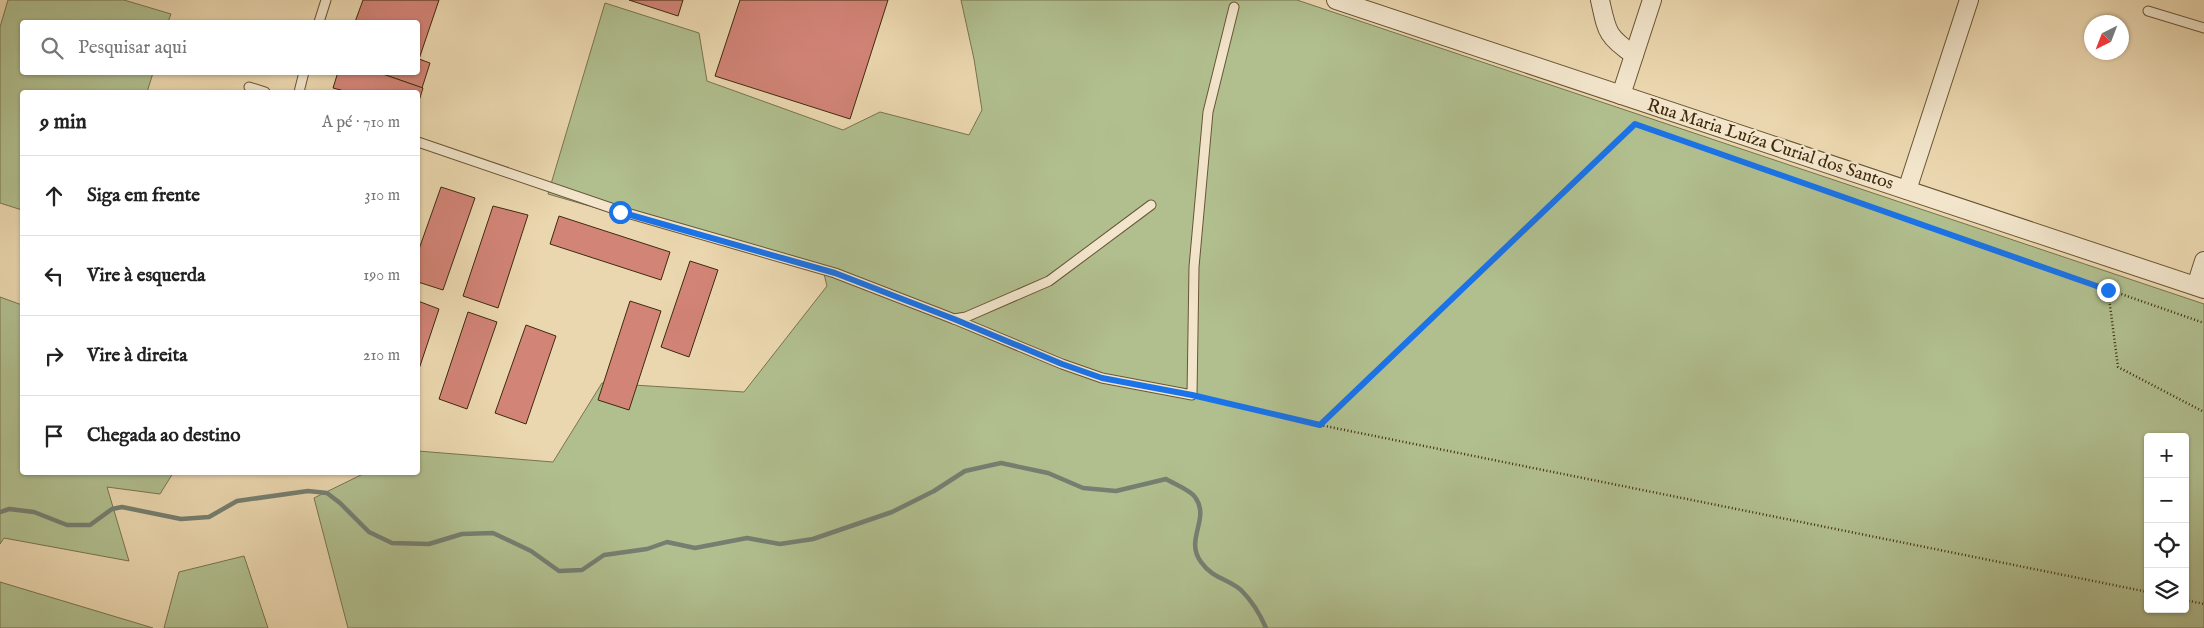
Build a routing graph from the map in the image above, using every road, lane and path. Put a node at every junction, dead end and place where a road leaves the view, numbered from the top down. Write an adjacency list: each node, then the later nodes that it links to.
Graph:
1 (326, 0): 8 (lane)
2 (1336, 0): 15 (street, Rua Maria Luíza Curial dos Santos)
3 (1600, 0): 10 (street)
4 (1652, 0): 10 (street)
5 (1969, 0): 17 (street)
6 (1234, 7): 24 (lane)
7 (2148, 11): 9 (lane)
8 (320, 20)
9 (2204, 28)
10 (1634, 55): 15 (street)
11 (303, 75): 14 (lane)
12 (249, 87): 13 (lane)
13 (259, 90)
14 (300, 90)
15 (1621, 95): 17 (street, Rua Maria Luíza Curial dos Santos)
16 (420, 143): 22 (lane)
17 (1907, 190): 20 (street, Rua Maria Luíza Curial dos Santos)
18 (1152, 205): 22 (lane)
19 (2204, 261): 20 (street)
20 (2200, 288)
21 (2108, 290): 23 (path); 25 (path); 26 (path)
22 (954, 319): 24 (lane)
23 (2204, 323)
24 (1192, 395): 26 (path)
25 (2204, 412)
26 (1320, 425): 27 (path)
27 (2144, 591)
28 (2189, 601): 29 (path)
29 (2204, 604)

